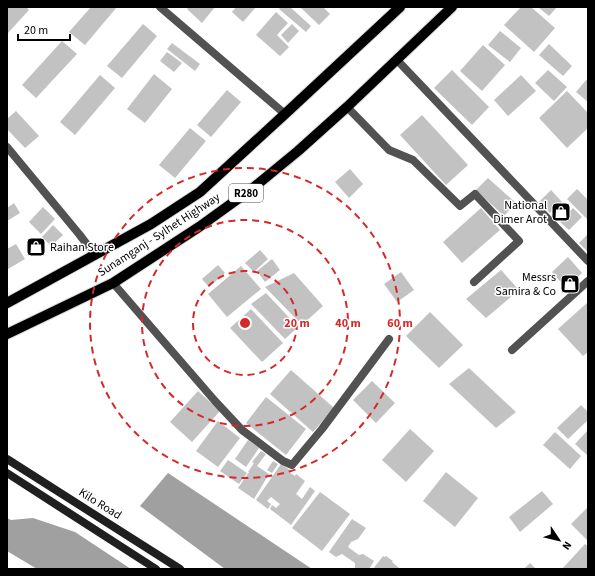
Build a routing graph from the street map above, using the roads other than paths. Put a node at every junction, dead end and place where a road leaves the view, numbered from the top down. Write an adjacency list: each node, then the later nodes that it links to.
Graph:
1 (160, 7): 6 (street)
2 (400, 7): 6 (main road, Sunamganj - Sylhet Highway / R280)
3 (452, 7): 4 (main road, Sunamganj - Sylhet Highway / R280)
4 (397, 60): 5 (main road, Sunamganj - Sylhet Highway / R280); 9 (street)
5 (347, 107): 11 (street); 12 (main road, Sunamganj - Sylhet Highway / R280)
6 (285, 114): 8 (main road, Sunamganj - Sylhet Highway / R280)
7 (7, 147): 8 (street)
8 (95, 255): 13 (main road, Sunamganj - Sylhet Highway / R280)
9 (588, 261)
10 (588, 281): 16 (street)
11 (474, 282)
12 (114, 283): 14 (main road, Sunamganj - Sylhet Highway / R280); 15 (street)
13 (7, 303)
14 (7, 334)
15 (389, 339)
16 (512, 350)
17 (7, 459): 20 (street, Kilo Road)
18 (7, 473): 19 (street, Kilo Road)
19 (156, 569)
20 (180, 569)

